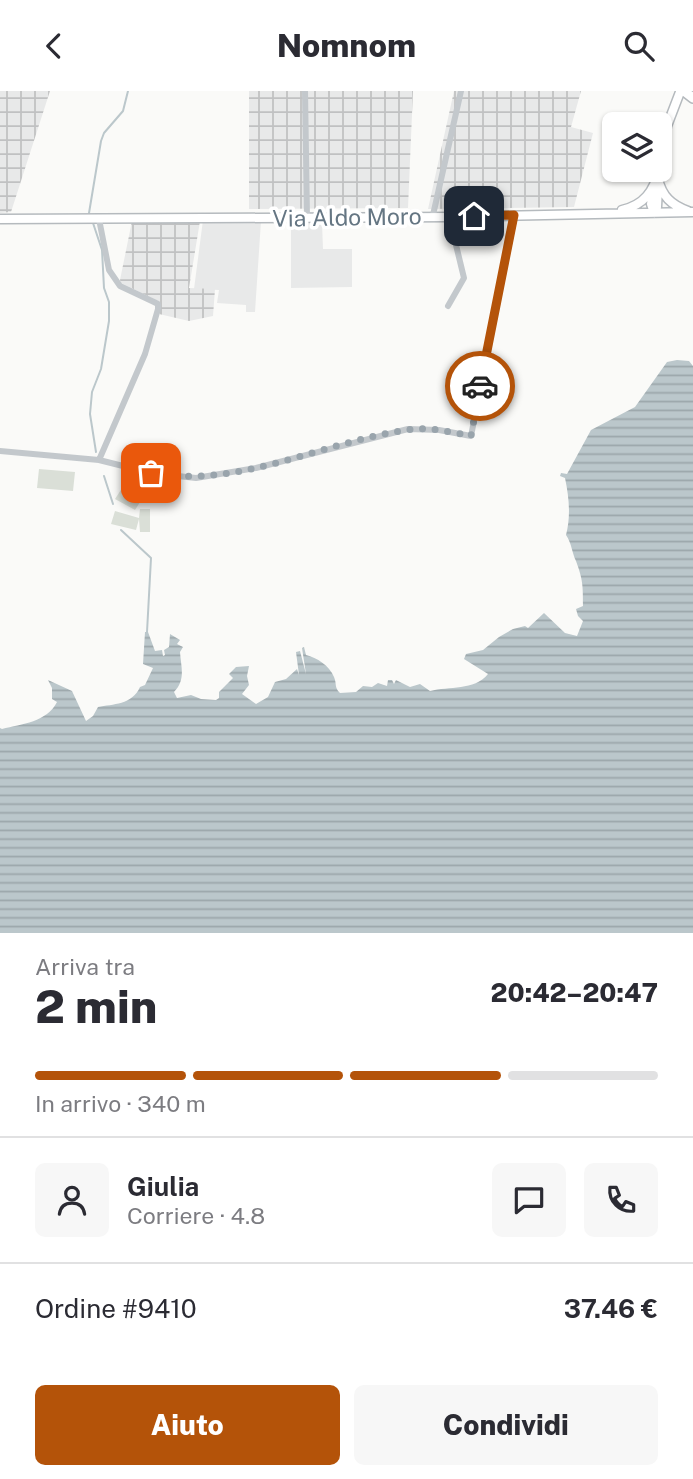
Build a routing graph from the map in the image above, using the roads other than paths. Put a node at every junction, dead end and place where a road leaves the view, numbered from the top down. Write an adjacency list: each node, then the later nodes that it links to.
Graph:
1 (305, 91): 13 (street)
2 (461, 91): 10 (street)
3 (687, 95): 4 (main road)
4 (672, 118)
5 (657, 182): 6 (main road)
6 (656, 185): 7 (main road); 8 (main road); 9 (main road)
7 (692, 212): 8 (main road, Via Aldo Moro)
8 (654, 213): 9 (main road, Via Aldo Moro)
9 (609, 214): 11 (main road, Via Aldo Moro)
10 (433, 215): 12 (main road, Via Aldo Moro); 13 (main road, Via Aldo Moro)
11 (514, 215): 12 (main road, Via Aldo Moro); 18 (street)
12 (453, 217): 16 (street)
13 (307, 218): 15 (main road, Via Aldo Moro)
14 (0, 219): 15 (main road, Via Aldo Moro)
15 (99, 219): 18 (street)
16 (448, 306)
17 (0, 451): 18 (street)
18 (99, 460)

